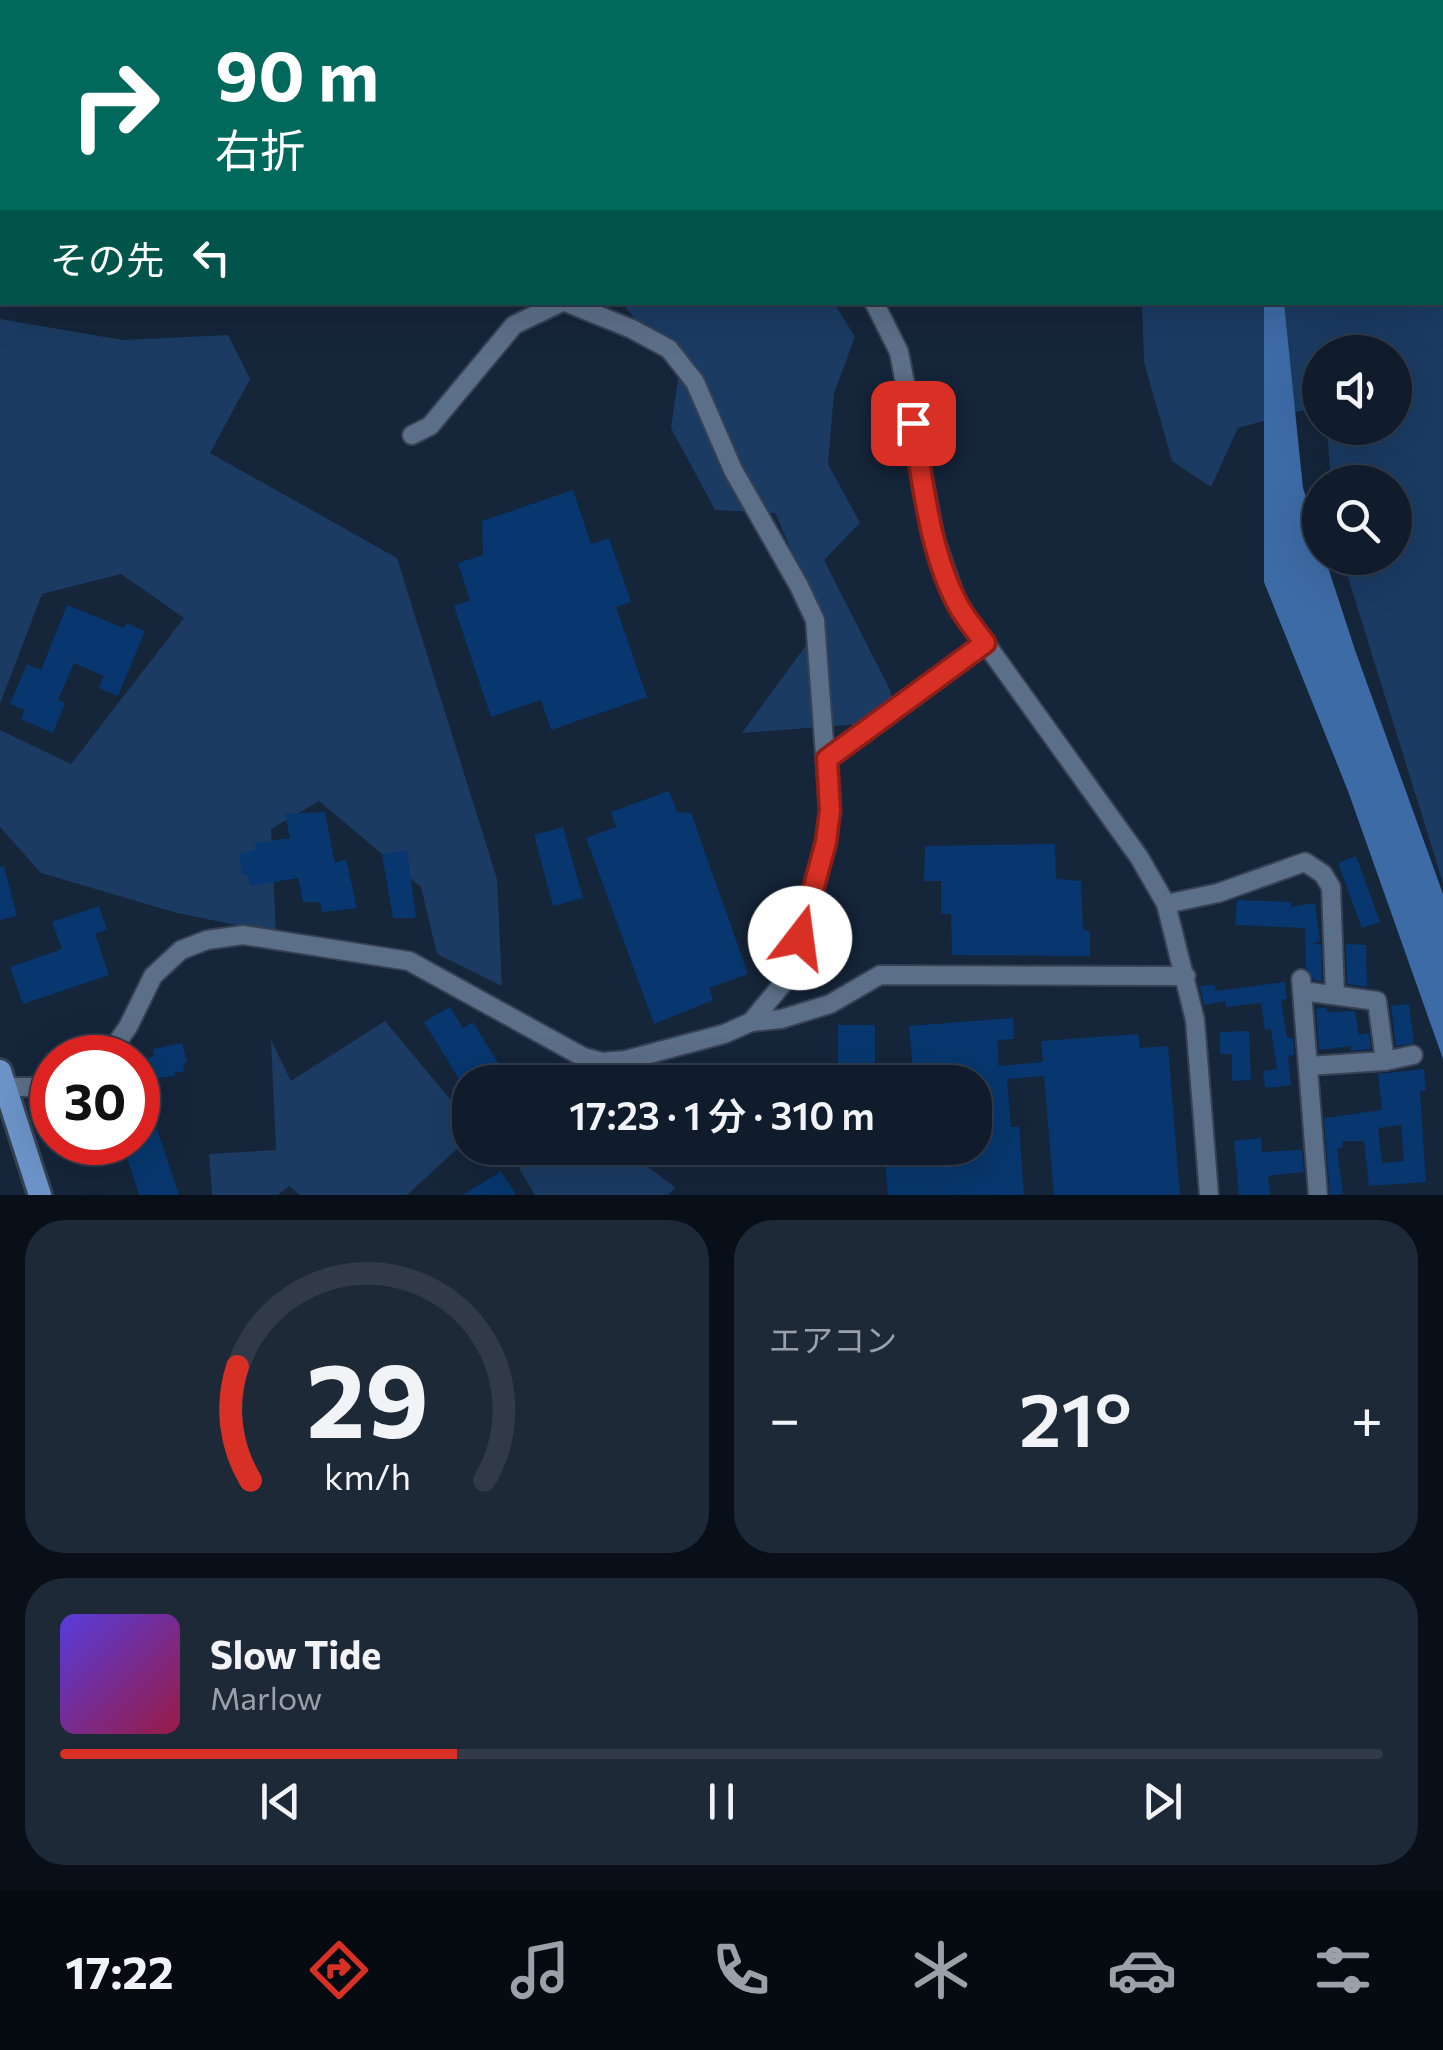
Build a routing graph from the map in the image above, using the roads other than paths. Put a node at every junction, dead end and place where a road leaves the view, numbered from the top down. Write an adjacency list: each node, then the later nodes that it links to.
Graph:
1 (557, 305): 4 (street)
2 (572, 305): 6 (street)
3 (876, 305): 5 (street)
4 (412, 436)
5 (985, 643): 6 (street); 7 (street)
6 (827, 759): 10 (street)
7 (1166, 904): 8 (street); 9 (street)
8 (1186, 976): 10 (street); 18 (street)
9 (1335, 995): 13 (street); 14 (street)
10 (751, 1022): 11 (street)
11 (122, 1035)
12 (1413, 1056): 13 (street)
13 (1385, 1061): 14 (street)
14 (1308, 1066): 19 (street)
15 (2, 1079): 16 (street); 17 (main road)
16 (30, 1083)
17 (40, 1195)
18 (1209, 1195)
19 (1318, 1195)

